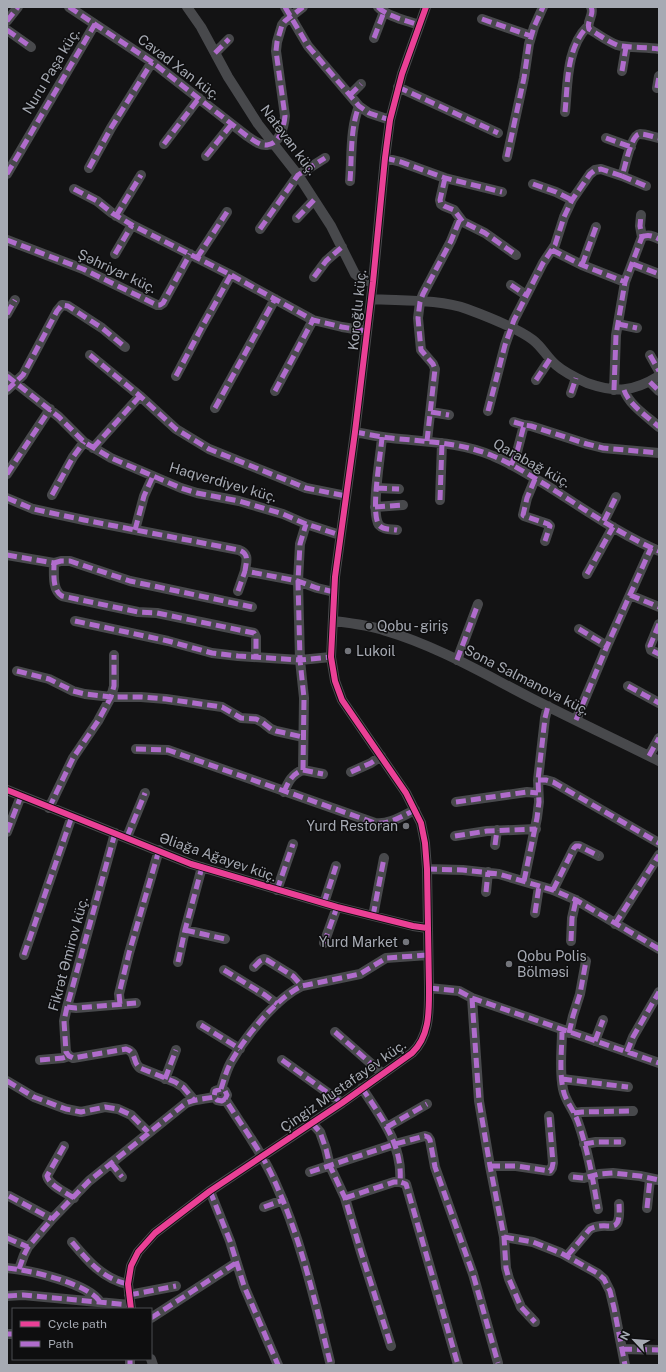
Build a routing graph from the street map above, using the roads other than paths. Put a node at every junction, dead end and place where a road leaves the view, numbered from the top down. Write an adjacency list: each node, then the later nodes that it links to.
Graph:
1 (18, 7): 12 (street)
2 (69, 7): 13 (street, Cavad Xan küç.)
3 (187, 7): 23 (street, Natəvan küç.)
4 (285, 7): 10 (street)
5 (303, 7): 10 (street)
6 (426, 7): 14 (street, Koroğlu küç.)
7 (543, 7): 17 (street)
8 (591, 7): 15 (street)
9 (381, 10): 14 (street); 18 (street)
10 (290, 18): 30 (street); 39 (street)
11 (482, 19): 17 (street)
12 (7, 20)
13 (95, 24): 24 (street, Cavad Xan küç.); 47 (street, Nuru Paşa küç.)
14 (419, 25): 28 (street, Koroğlu küç.)
15 (588, 26): 21 (street); 33 (street)
16 (7, 30): 20 (street)
17 (531, 36): 43 (street)
18 (374, 38)
19 (229, 39): 23 (street)
20 (31, 47)
21 (626, 47): 22 (street); 25 (street)
22 (659, 49)
23 (215, 53): 39 (street, Natəvan küç.)
24 (152, 62): 31 (street, Cavad Xan küç.); 46 (street)
25 (622, 71)
26 (659, 77): 29 (street)
27 (361, 84): 30 (street)
28 (398, 87): 34 (street, Koroğlu küç.); 36 (street)
29 (657, 88)
30 (350, 95): 32 (street)
31 (199, 98): 35 (street, Cavad Xan küç.); 40 (street)
32 (359, 106): 34 (street); 52 (street)
33 (565, 112)
34 (390, 120): 45 (street, Koroğlu küç.)
35 (231, 124): 39 (street, Cavad Xan küç.); 42 (street)
36 (498, 133)
37 (606, 138): 41 (street)
38 (659, 138): 41 (street)
39 (274, 143): 49 (street, Natəvan küç.)
40 (164, 144)
41 (631, 146): 50 (street)
42 (206, 156)
43 (507, 157)
44 (325, 158): 49 (street)
45 (385, 158): 51 (street); 80 (street, Koroğlu küç.)
46 (89, 168)
47 (7, 174)
48 (141, 175): 61 (street)
49 (298, 175): 57 (street, Natəvan küç.); 66 (street)
50 (622, 176): 54 (street); 58 (street)
51 (445, 178): 56 (street); 63 (street)
52 (350, 181)
53 (533, 184): 58 (street)
54 (646, 186)
55 (74, 189): 61 (street)
56 (502, 192)
57 (314, 200): 62 (street); 70 (street, Natəvan küç.)
58 (572, 200): 71 (street)
59 (227, 212): 74 (street, Şəhriyar küç.)
60 (640, 215): 67 (street)
61 (116, 216): 64 (street)
62 (297, 218)
63 (460, 219): 73 (street); 87 (street)
64 (132, 225): 72 (street); 74 (street)
65 (596, 226): 75 (street)
66 (260, 229)
67 (642, 237): 68 (street); 76 (street)
68 (659, 239)
69 (7, 240): 74 (street, Şəhriyar küç.)
70 (342, 247): 79 (street); 80 (street, Natəvan küç.)
71 (552, 250): 75 (street); 83 (street)
72 (115, 254)
73 (516, 255)
74 (193, 256): 78 (street)
75 (582, 264): 81 (street)
76 (633, 264): 77 (street); 81 (street)
77 (659, 274)
78 (231, 275): 84 (street); 100 (street)
79 (314, 277)
80 (373, 282): 85 (street, Koroğlu küç.)
81 (625, 282): 90 (street)
82 (511, 285): 83 (street)
83 (526, 294): 91 (street)
84 (275, 299): 89 (street); 113 (street)
85 (371, 299): 87 (street); 93 (street, Koroğlu küç.)
86 (15, 300): 88 (street)
87 (420, 302): 91 (street); 116 (street)
88 (7, 314)
89 (313, 320): 93 (street); 109 (street)
90 (618, 324): 92 (street); 107 (street)
91 (511, 328): 97 (street); 115 (street)
92 (637, 328)
93 (367, 331): 121 (street, Koroğlu küç.)
94 (125, 347): 105 (street)
95 (90, 355): 112 (street)
96 (650, 355): 98 (street)
97 (550, 359): 102 (street); 103 (street)
98 (659, 371)
99 (7, 376): 105 (street, Haqverdiyev küç.)
100 (176, 376)
101 (659, 376): 104 (street)
102 (576, 378): 107 (street); 111 (street)
103 (536, 380)
104 (650, 382): 108 (street); 110 (street)
105 (16, 383): 106 (street); 114 (street, Haqverdiyev küç.)
106 (7, 390)
107 (614, 390): 108 (street)
108 (624, 390): 120 (street)
109 (275, 391)
110 (659, 391)
111 (571, 393)
112 (140, 396): 126 (street); 135 (street)
113 (215, 408)
114 (50, 410): 124 (street, Haqverdiyev küç.); 129 (street)
115 (488, 411)
116 (431, 412): 117 (street); 123 (street)
117 (449, 415)
118 (514, 422): 119 (street)
119 (524, 425): 127 (street); 128 (street)
120 (659, 427)
121 (355, 432): 122 (street, Qarabağ küç.); 135 (street, Koroğlu küç.)
122 (382, 437): 123 (street, Qarabağ küç.); 132 (street)
123 (427, 441): 125 (street, Qarabağ küç.)
124 (84, 442): 126 (street, Haqverdiyev küç.); 134 (street)
125 (442, 443): 128 (street, Qarabağ küç.); 138 (street)
126 (93, 448): 130 (street, Haqverdiyev küç.)
127 (659, 453)
128 (511, 465): 131 (street, Qarabağ küç.)
129 (7, 474)
130 (153, 476): 142 (street, Haqverdiyev küç.); 144 (street)
131 (535, 479): 141 (street, Qarabağ küç.); 147 (street)
132 (377, 488): 133 (street); 140 (street)
133 (399, 489)
134 (52, 494)
135 (346, 496): 146 (street, Koroğlu küç.)
136 (616, 497): 141 (street)
137 (7, 498): 144 (street)
138 (440, 500)
139 (403, 505): 140 (street)
140 (375, 507): 145 (street)
141 (604, 521): 143 (street, Qarabağ küç.)
142 (306, 524): 146 (street, Haqverdiyev küç.); 153 (street)
143 (613, 527): 148 (street, Qarabağ küç.); 152 (street)
144 (135, 530): 151 (street)
145 (397, 530)
146 (340, 535): 155 (street, Koroğlu küç.)
147 (545, 541)
148 (655, 549): 156 (street)
149 (7, 555): 150 (street)
150 (54, 564): 158 (street); 167 (street)
151 (244, 571): 153 (street); 154 (street)
152 (587, 574)
153 (298, 581): 155 (street); 169 (street)
154 (238, 591)
155 (334, 592): 160 (street, Koroğlu küç.)
156 (630, 595): 159 (street); 164 (street)
157 (478, 604): 170 (street)
158 (252, 607)
159 (659, 607)
160 (332, 620): 168 (street, Çingiz Mustafayev küç.); 170 (street, Sona Salmanova küç.)
161 (75, 622): 167 (street)
162 (659, 624): 165 (street)
163 (579, 629): 164 (street)
164 (607, 646): 176 (street)
165 (659, 654)
166 (114, 655): 173 (street)
167 (256, 657): 169 (street)
168 (331, 657): 169 (street); 180 (street, Çingiz Mustafayev küç.)
169 (300, 660): 177 (street)
170 (457, 660): 175 (street, Sona Salmanova küç.)
171 (17, 671): 173 (street)
172 (628, 686): 174 (street)
173 (112, 697): 177 (street); 193 (street)
174 (659, 703)
175 (548, 706): 176 (street, Sona Salmanova küç.); 186 (street)
176 (576, 720): 181 (street, Sona Salmanova küç.)
177 (303, 737): 183 (street)
178 (659, 738): 181 (street)
179 (136, 749): 188 (street)
180 (381, 756): 184 (street); 194 (street, Çingiz Mustafayev küç.)
181 (649, 756): 182 (street, Sona Salmanova küç.)
182 (659, 761)
183 (303, 770): 185 (street); 188 (street)
184 (352, 772)
185 (324, 774)
186 (538, 780): 190 (street); 202 (street)
187 (7, 790): 191 (street, Əliağa Ağayev küç.)
188 (284, 792): 194 (street)
189 (146, 793): 201 (street)
190 (538, 793): 192 (street); 196 (street)
191 (20, 796): 193 (street, Əliağa Ağayev küç.); 198 (street)
192 (456, 802)
193 (49, 808): 195 (street, Əliağa Ağayev küç.)
194 (415, 810): 211 (street, Çingiz Mustafayev küç.)
195 (72, 816): 199 (street, Əliağa Ağayev küç.); 230 (street)
196 (536, 829): 197 (street); 213 (street)
197 (497, 830): 200 (street); 204 (street)
198 (7, 832)
199 (115, 833): 201 (street, Əliağa Ağayev küç.); 243 (street, Fikrət Əmirov küç.)
200 (455, 836)
201 (127, 838): 205 (street, Əliağa Ağayev küç.)
202 (659, 843)
203 (293, 844): 215 (street)
204 (495, 845)
205 (159, 850): 210 (street, Əliağa Ağayev küç.); 241 (street)
206 (659, 855): 223 (street)
207 (599, 856): 216 (street)
208 (384, 858): 222 (street)
209 (336, 866): 219 (street)
210 (202, 867): 215 (street, Əliağa Ağayev küç.); 225 (street)
211 (427, 869): 212 (street); 224 (street, Çingiz Mustafayev küç.)
212 (488, 872): 213 (street); 217 (street)
213 (524, 881): 214 (street)
214 (539, 886): 216 (street); 221 (street)
215 (277, 890): 219 (street, Əliağa Ağayev küç.)
216 (553, 890): 218 (street)
217 (486, 892)
218 (576, 900): 223 (street); 227 (street)
219 (324, 903): 220 (street, Əliağa Ağayev küç.)
220 (337, 907): 222 (street, Əliağa Ağayev küç.); 228 (street)
221 (535, 913)
222 (373, 916): 224 (street, Əliağa Ağayev küç.)
223 (615, 924): 229 (street)
224 (427, 928): 231 (street, Çingiz Mustafayev küç.)
225 (185, 930): 226 (street); 233 (street)
226 (225, 939)
227 (571, 941)
228 (324, 943)
229 (659, 949)
230 (24, 955)
231 (428, 955): 236 (street); 237 (street, Çingiz Mustafayev küç.)
232 (586, 961): 246 (street)
233 (178, 962)
234 (254, 967): 236 (street)
235 (224, 970): 242 (street)
236 (302, 986): 242 (street)
237 (429, 988): 239 (street); 256 (street, Çingiz Mustafayev küç.)
238 (659, 992): 251 (street)
239 (472, 998): 246 (street); 281 (street)
240 (136, 1003): 241 (street)
241 (120, 1004): 243 (street)
242 (277, 1004): 249 (street)
243 (67, 1007): 252 (street, Fikrət Əmirov küç.)
244 (603, 1020): 248 (street)
245 (201, 1025): 249 (street)
246 (566, 1031): 248 (street); 258 (street)
247 (335, 1032): 256 (street)
248 (595, 1041): 251 (street)
249 (240, 1049): 262 (street)
250 (176, 1050): 257 (street)
251 (627, 1052): 255 (street)
252 (69, 1056): 253 (street); 257 (street)
253 (40, 1060)
254 (282, 1060): 266 (street)
255 (659, 1063)
256 (384, 1074): 261 (street, Çingiz Mustafayev küç.)
257 (165, 1079): 265 (street)
258 (562, 1080): 260 (street); 269 (street)
259 (7, 1081): 273 (street)
260 (628, 1087)
261 (362, 1088): 266 (street, Çingiz Mustafayev küç.); 272 (street)
262 (221, 1089): 263 (street); 264 (street)
263 (214, 1097): 264 (street); 265 (street)
264 (225, 1099): 278 (street)
265 (194, 1100): 273 (street)
266 (342, 1103): 271 (street, Çingiz Mustafayev küç.)
267 (427, 1104): 272 (street)
268 (633, 1111): 269 (street)
269 (574, 1113): 276 (street)
270 (549, 1116): 281 (street)
271 (312, 1122): 278 (street, Çingiz Mustafayev küç.); 280 (street)
272 (388, 1127): 275 (street)
273 (148, 1132): 279 (street)
274 (621, 1142): 276 (street)
275 (395, 1144): 280 (street); 287 (street); 317 (street)
276 (584, 1144): 283 (street)
277 (64, 1146): 290 (street)
278 (262, 1156): 288 (street, Çingiz Mustafayev küç.); 292 (street)
279 (111, 1163): 284 (street); 290 (street)
280 (330, 1166): 282 (street); 291 (street)
281 (490, 1166): 298 (street)
282 (310, 1172)
283 (592, 1176): 285 (street); 286 (street); 296 (street)
284 (122, 1177)
285 (573, 1177)
286 (655, 1180): 295 (street)
287 (400, 1182): 291 (street); 319 (street)
288 (210, 1191): 303 (street); 306 (street, Çingiz Mustafayev küç.)
289 (9, 1196): 297 (street)
290 (74, 1198): 297 (street)
291 (345, 1198): 313 (street)
292 (283, 1200): 294 (street); 316 (street)
293 (618, 1204): 302 (street)
294 (264, 1207)
295 (647, 1208)
296 (598, 1209)
297 (52, 1219): 301 (street)
298 (504, 1237): 302 (street); 312 (street)
299 (7, 1238): 301 (street)
300 (72, 1242): 306 (street)
301 (28, 1247): 305 (street)
302 (567, 1256): 314 (street)
303 (236, 1263): 311 (street); 318 (street)
304 (7, 1268): 305 (street)
305 (19, 1269): 309 (street)
306 (128, 1284): 310 (street, Çingiz Mustafayev küç.)
307 (176, 1286): 310 (street)
308 (7, 1296): 309 (street)
309 (100, 1302): 310 (street)
310 (130, 1303)
311 (152, 1317)
312 (535, 1322)
313 (391, 1346)
314 (622, 1349): 315 (street); 320 (street)
315 (659, 1350)
316 (330, 1362)
317 (498, 1363)
318 (278, 1365)
319 (458, 1365)
320 (625, 1365)

